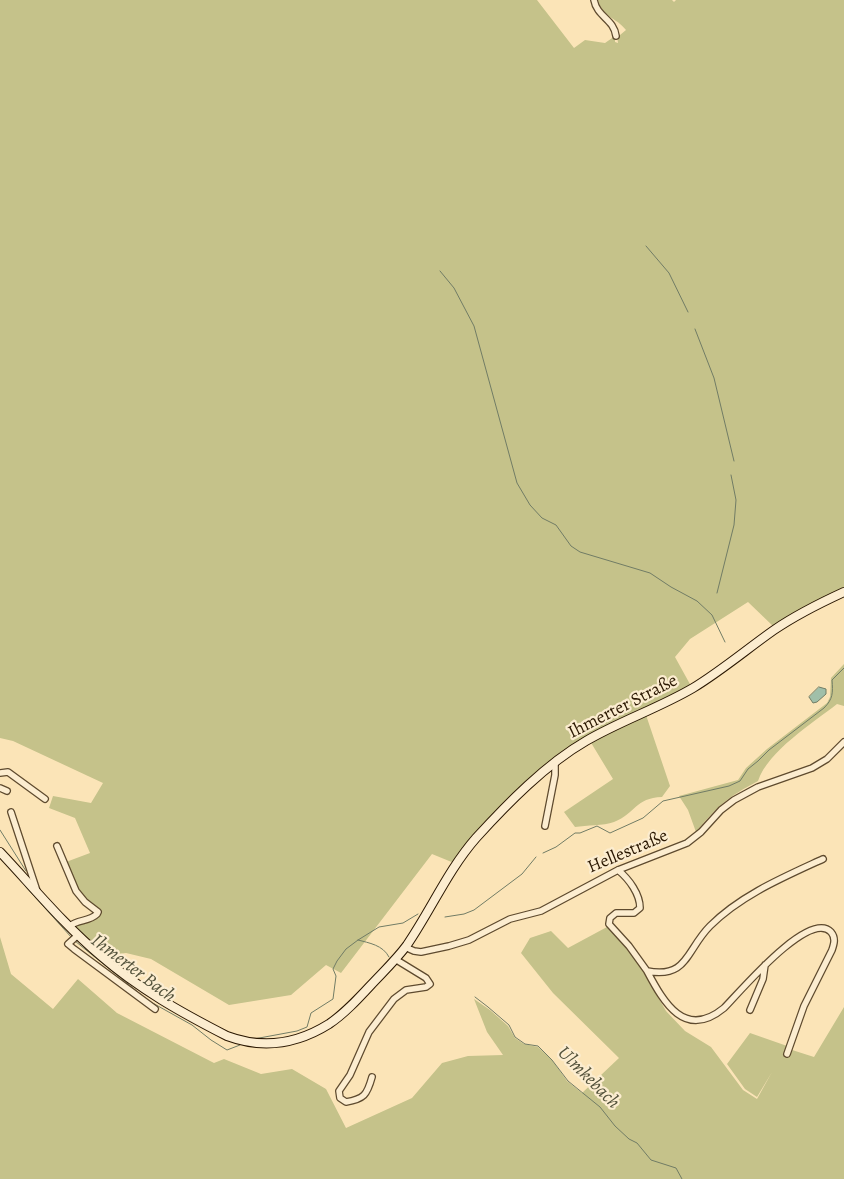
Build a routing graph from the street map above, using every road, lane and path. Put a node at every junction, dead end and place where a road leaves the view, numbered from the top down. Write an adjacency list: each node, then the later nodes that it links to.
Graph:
1 (592, 0): 2 (street)
2 (616, 36)
3 (844, 592): 5 (main road, Ihmerter Straße)
4 (844, 742): 15 (street, Hellestraße)
5 (555, 762): 11 (street); 19 (main road, Ihmerter Straße)
6 (0, 772): 9 (street)
7 (0, 788): 8 (street)
8 (7, 791)
9 (45, 799)
10 (10, 812): 16 (street)
11 (545, 826)
12 (57, 846): 17 (street)
13 (0, 852): 16 (main road, Ihmerter Straße)
14 (823, 859): 22 (street)
15 (618, 870): 19 (street, Hellestraße); 22 (street)
16 (37, 892): 17 (main road, Ihmerter Straße)
17 (70, 926): 18 (main road, Ihmerter Straße)
18 (78, 934): 20 (main road, Ihmerter Straße); 23 (street)
19 (405, 947): 20 (main road, Ihmerter Straße)
20 (395, 958): 26 (street)
21 (765, 965): 22 (street); 24 (street); 25 (street)
22 (647, 971)
23 (155, 1009)
24 (750, 1010)
25 (787, 1054)
26 (372, 1077)

